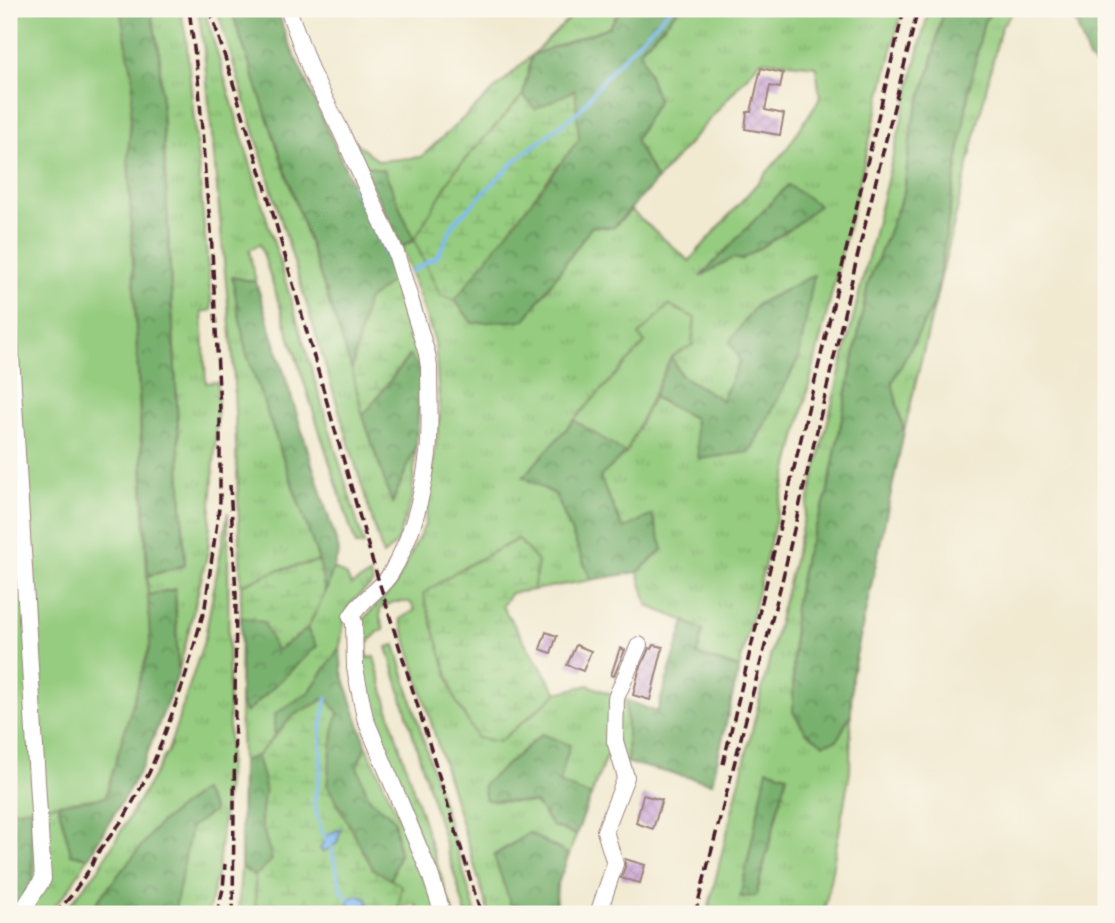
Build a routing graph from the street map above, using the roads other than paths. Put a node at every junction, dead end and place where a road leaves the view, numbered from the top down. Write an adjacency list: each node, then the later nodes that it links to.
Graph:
1 (288, 9): 5 (street)
2 (9, 322): 4 (street)
3 (639, 645): 6 (street)
4 (20, 914)
5 (443, 914)
6 (598, 914)

